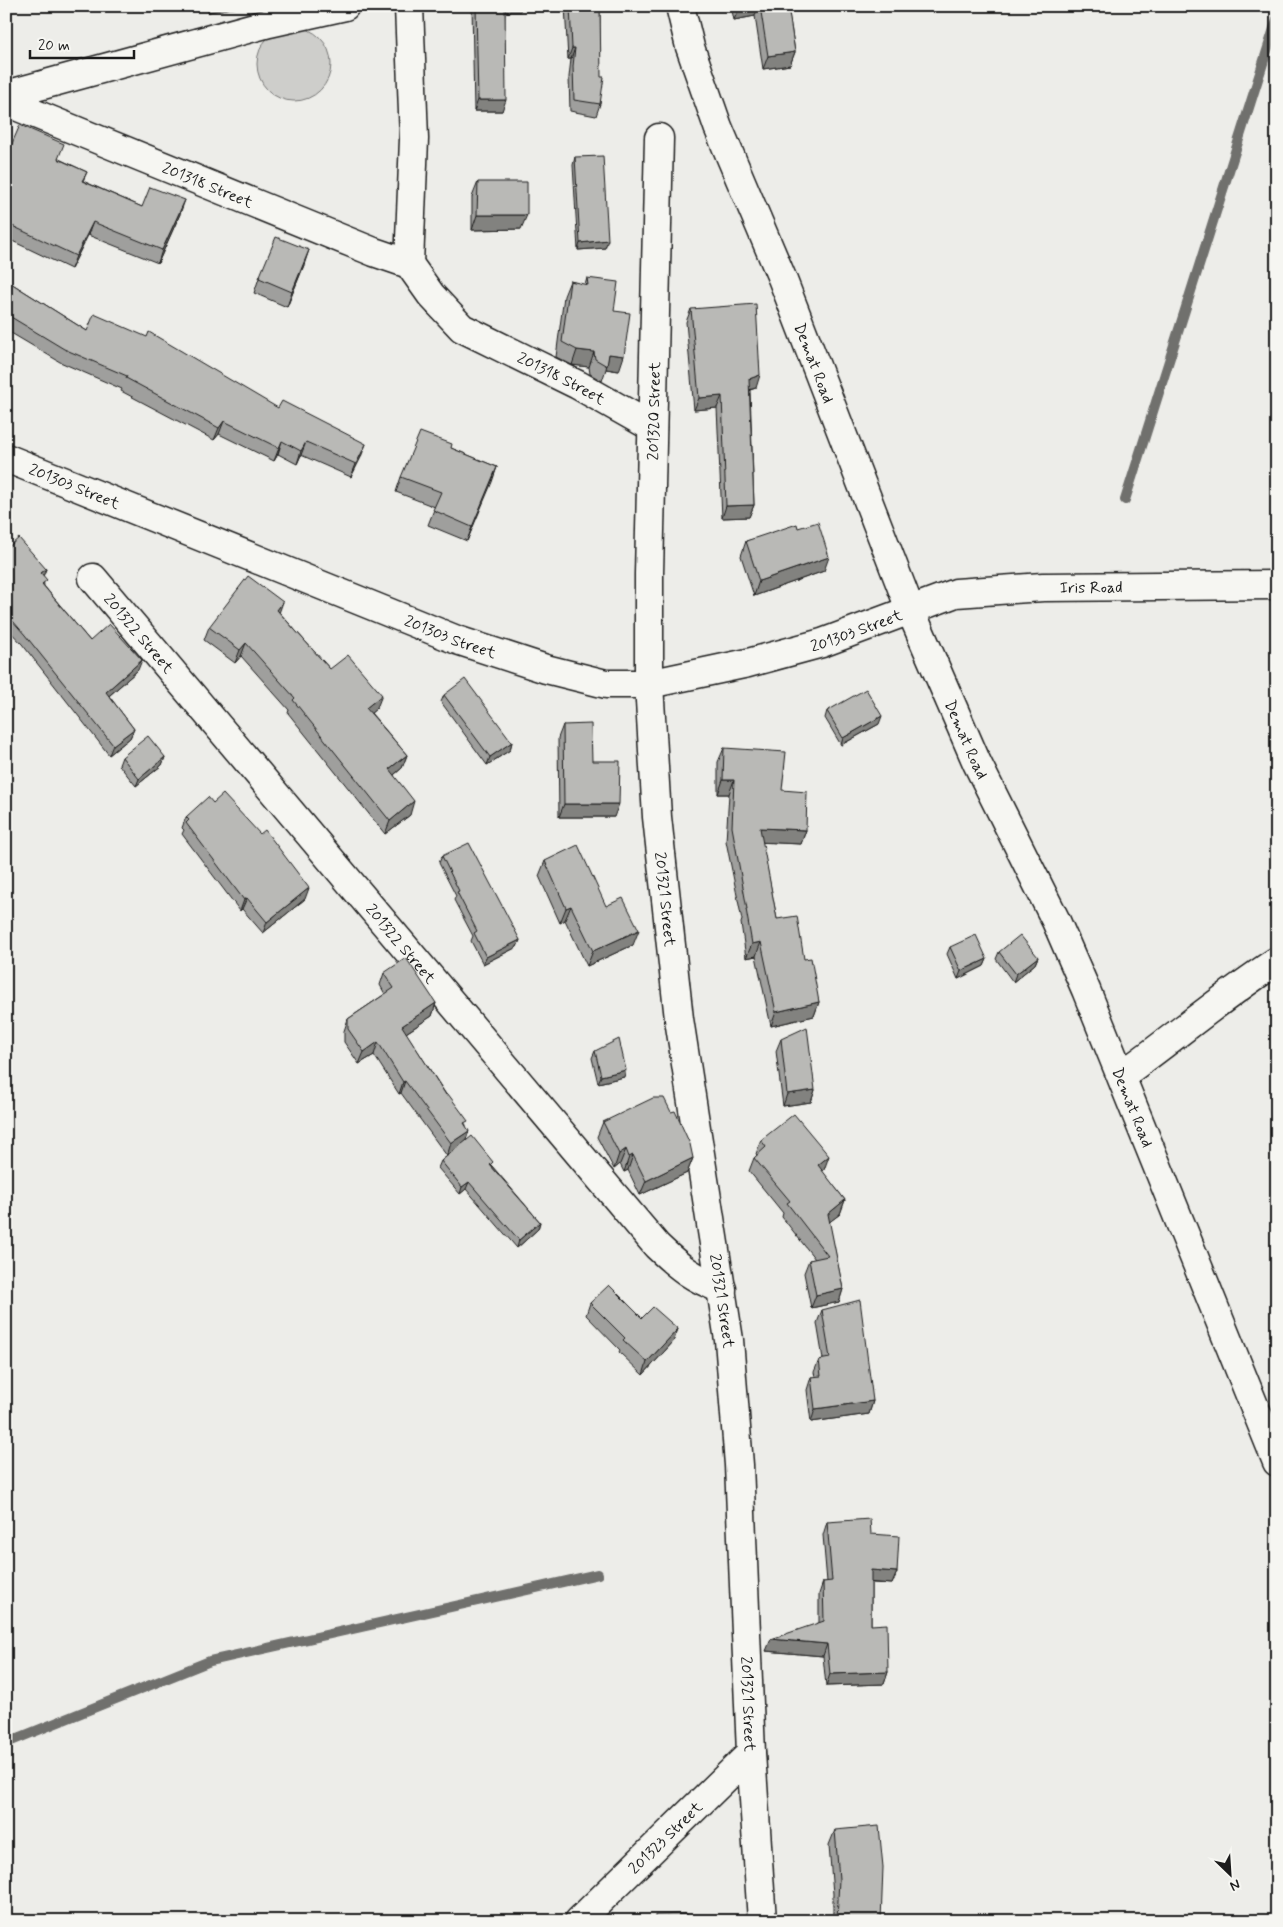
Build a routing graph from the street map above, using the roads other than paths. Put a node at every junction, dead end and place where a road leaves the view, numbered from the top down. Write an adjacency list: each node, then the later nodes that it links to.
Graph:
1 (346, 6): 4 (street)
2 (410, 6): 7 (street)
3 (680, 6): 12 (street, Demat Road)
4 (6, 95)
5 (6, 102): 7 (street, 201318 Street)
6 (659, 138): 8 (street, 201320 Street)
7 (409, 264): 8 (street, 201318 Street)
8 (652, 427): 13 (street, 201320 Street)
9 (6, 458): 13 (street, 201303 Street)
10 (92, 578): 16 (street, 201322 Street)
11 (1277, 586): 12 (street, Iris Road)
12 (910, 609): 13 (street, 201303 Street); 15 (street, Demat Road)
13 (649, 684): 16 (street, 201321 Street)
14 (1277, 961): 15 (street)
15 (1122, 1075): 17 (street, Demat Road)
16 (722, 1289): 18 (street, 201321 Street)
17 (1277, 1462)
18 (751, 1753): 19 (street, 201323 Street); 20 (street, 201321 Street)
19 (579, 1921)
20 (762, 1921)

